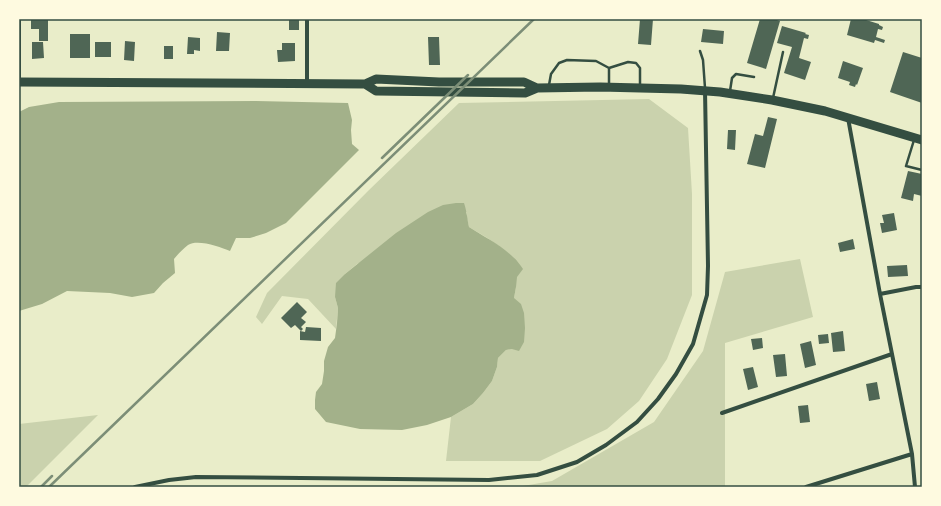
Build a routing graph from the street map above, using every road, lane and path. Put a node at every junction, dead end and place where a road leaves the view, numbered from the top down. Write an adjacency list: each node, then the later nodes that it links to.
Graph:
1 (19, 19): 7 (street)
2 (307, 19): 8 (street)
3 (700, 51): 12 (lane)
4 (783, 52): 14 (lane)
5 (609, 68): 9 (lane); 10 (lane); 11 (lane)
6 (754, 77): 13 (lane)
7 (19, 82): 8 (main road)
8 (307, 84): 10 (main road)
9 (609, 87): 10 (main road); 11 (main road)
10 (549, 88)
11 (640, 88): 12 (main road)
12 (705, 90): 13 (main road); 23 (street)
13 (729, 94): 14 (main road)
14 (772, 100): 15 (main road)
15 (848, 118): 16 (main road); 19 (street)
16 (918, 139): 17 (lane)
17 (922, 170)
18 (922, 287): 19 (street)
19 (880, 294): 20 (street)
20 (892, 354): 21 (street); 22 (street)
21 (722, 413)
22 (912, 454): 24 (street); 25 (street)
23 (135, 487)
24 (806, 487)
25 (916, 487)

